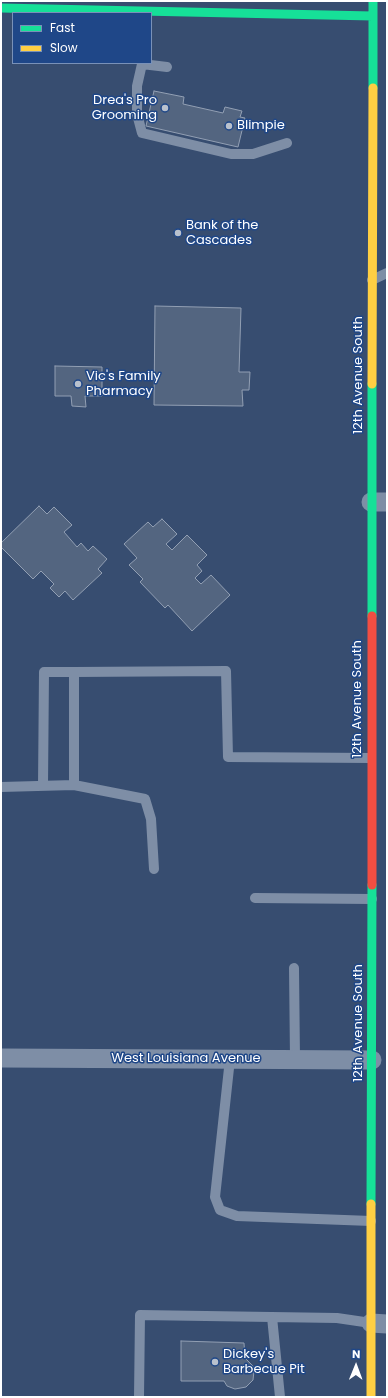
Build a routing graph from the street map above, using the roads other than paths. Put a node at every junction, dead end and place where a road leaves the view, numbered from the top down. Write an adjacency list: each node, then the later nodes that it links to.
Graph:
1 (213, 1): 5 (lane)
2 (285, 1): 6 (lane)
3 (373, 1): 7 (main road, 12th Avenue South)
4 (1, 8): 5 (main road)
5 (213, 13): 6 (main road)
6 (285, 14): 7 (main road)
7 (377, 16): 11 (main road, 12th Avenue South)
8 (167, 67): 9 (lane)
9 (287, 143)
10 (387, 273): 11 (lane)
11 (372, 280): 12 (main road, 12th Avenue South)
12 (379, 502): 14 (main road, 12th Avenue South)
13 (74, 672): 14 (lane); 15 (lane); 16 (lane)
14 (372, 758): 20 (main road, 12th Avenue South)
15 (74, 784): 16 (lane); 18 (lane)
16 (43, 785): 17 (lane)
17 (1, 786)
18 (154, 869)
19 (254, 898): 20 (lane)
20 (372, 899): 25 (main road, 12th Avenue South)
21 (294, 968): 24 (lane)
22 (1, 1058): 23 (street, West Louisiana Avenue)
23 (230, 1059): 24 (street, West Louisiana Avenue); 26 (lane)
24 (295, 1059): 25 (street, West Louisiana Avenue)
25 (372, 1060): 26 (main road, 12th Avenue South)
26 (372, 1221): 28 (main road, 12th Avenue South)
27 (272, 1317): 28 (lane); 29 (lane); 30 (lane)
28 (379, 1324): 31 (main road, 12th Avenue South)
29 (139, 1397)
30 (280, 1397)
31 (371, 1397)

